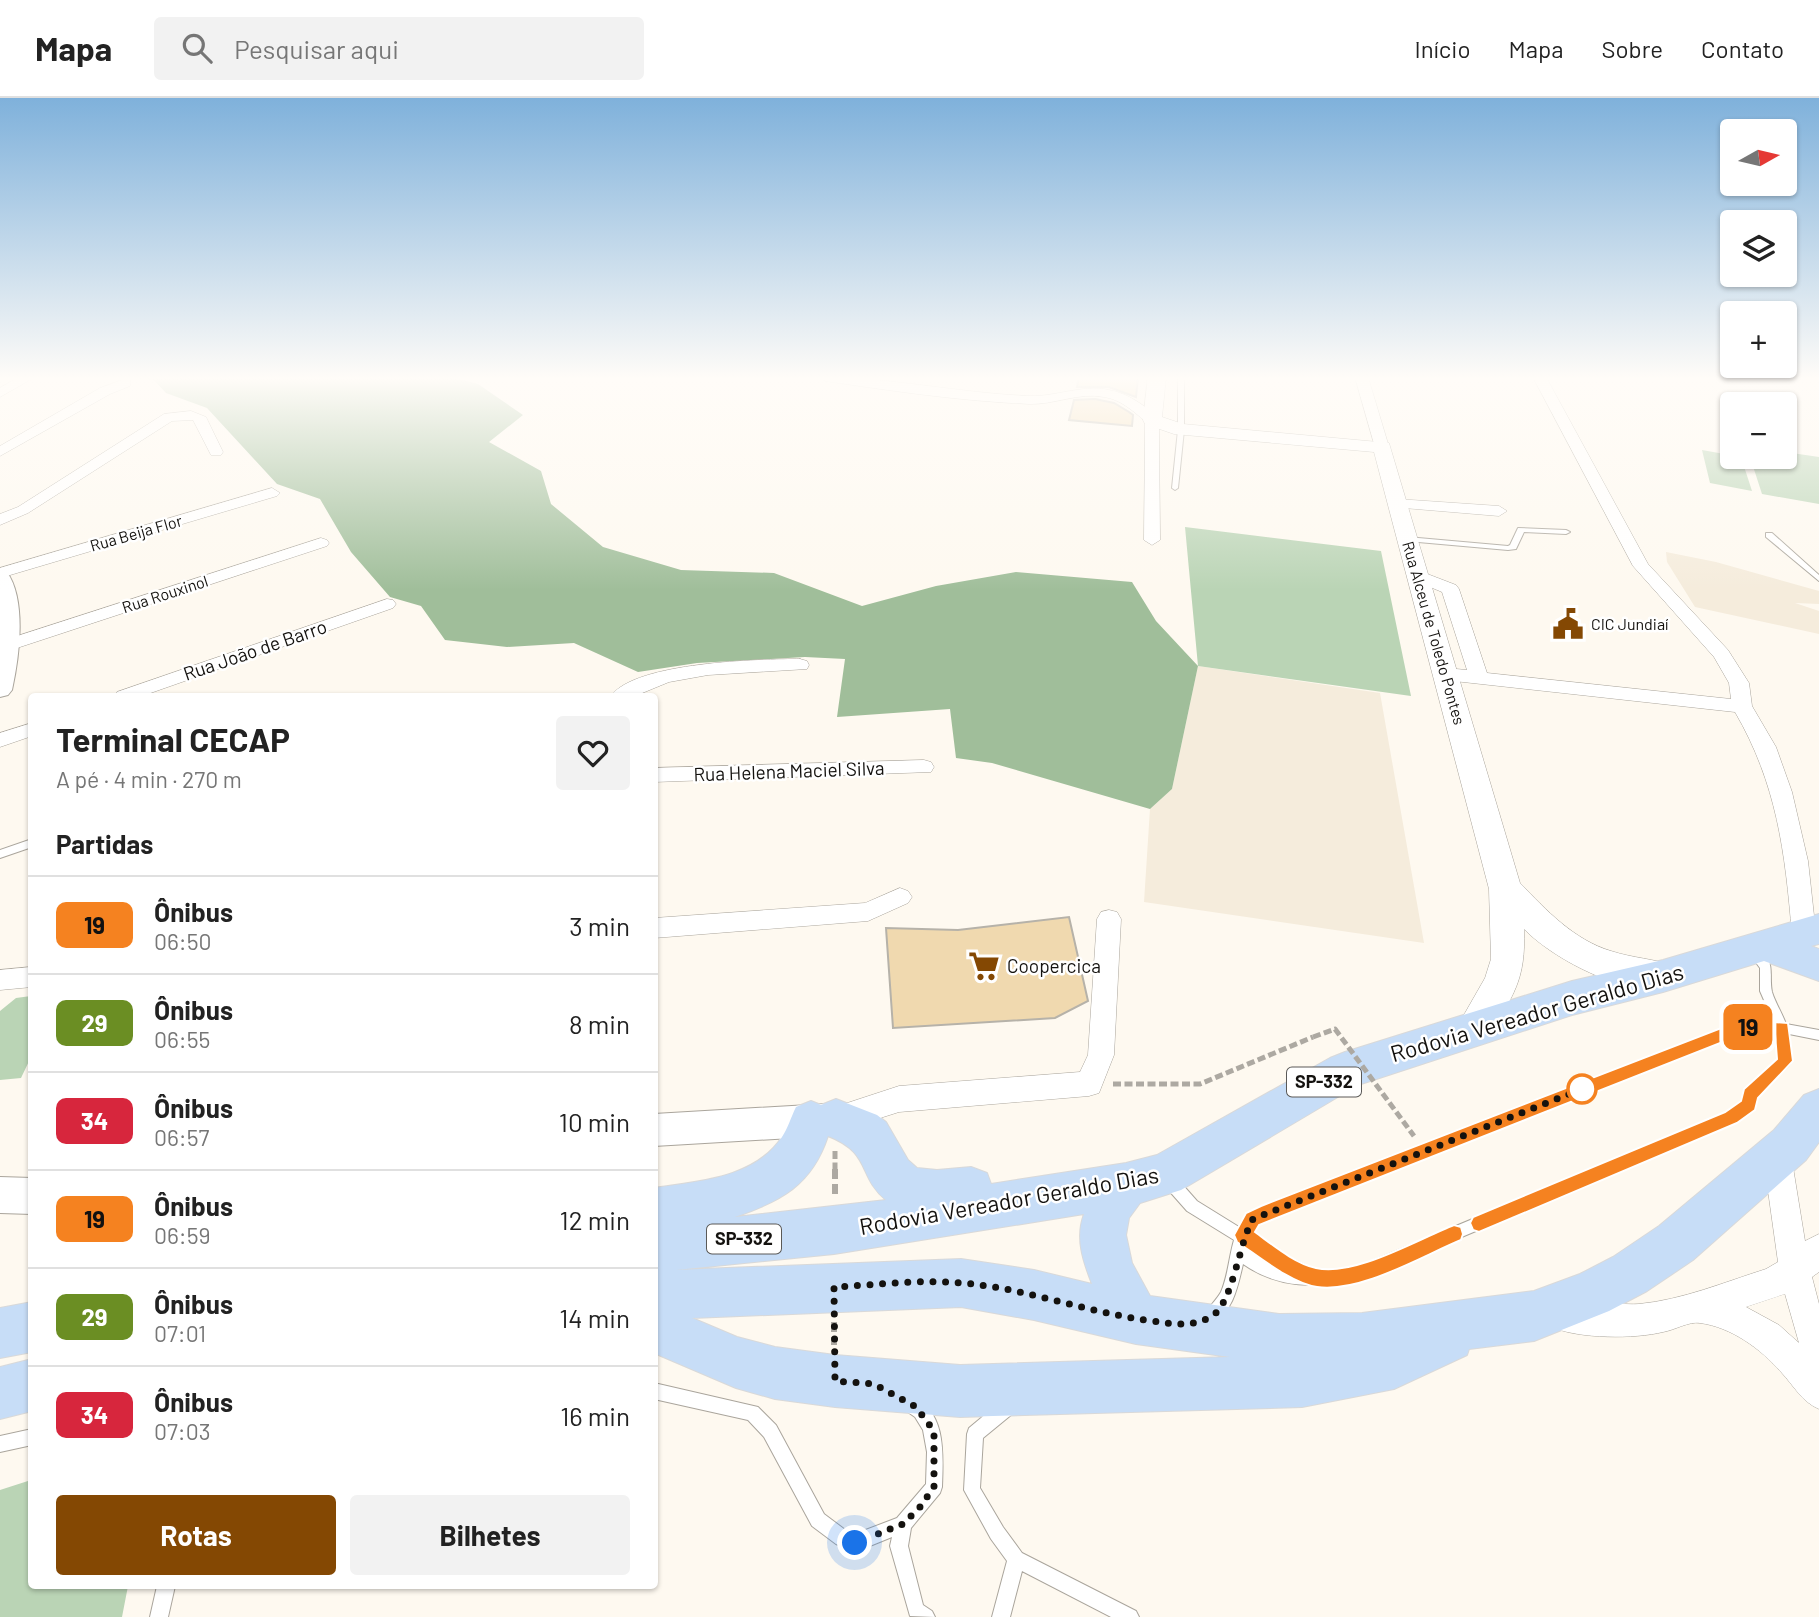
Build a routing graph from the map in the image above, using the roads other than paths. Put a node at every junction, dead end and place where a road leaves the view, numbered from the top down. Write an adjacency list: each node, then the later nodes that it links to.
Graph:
1 (1382, 447): 10 (main road, Rua Alceu de Toledo Pontes)
2 (121, 448): 12 (street)
3 (214, 448): 7 (street)
4 (1152, 448): 16 (street)
5 (1179, 448): 8 (lane)
6 (1577, 448): 29 (street)
7 (216, 452)
8 (1175, 488)
9 (272, 493): 18 (street, Rua Beija Flor)
10 (1397, 505): 11 (street); 15 (main road, Rua Alceu de Toledo Pontes)
11 (1499, 511)
12 (0, 520)
13 (1566, 532): 15 (lane)
14 (1769, 534): 20 (lane)
15 (1407, 539): 19 (main road, Rua Alceu de Toledo Pontes)
16 (1152, 540)
17 (321, 543): 22 (street, Rua Rouxinol)
18 (0, 575): 22 (street)
19 (1417, 575): 24 (main road, Rua Alceu de Toledo Pontes); 25 (street)
20 (1819, 579)
21 (387, 604): 27 (street, Rua João de Barro)
22 (8, 645): 26 (street)
23 (800, 665): 28 (street)
24 (1445, 674): 25 (street); 36 (main road, Rua Alceu de Toledo Pontes)
25 (1479, 678): 29 (street)
26 (0, 690)
27 (133, 693)
28 (628, 693)
29 (1742, 706): 40 (street)
30 (28, 730): 31 (street)
31 (0, 740)
32 (924, 767): 33 (street, Rua Helena Maciel Silva)
33 (658, 775)
34 (28, 844): 35 (lane)
35 (0, 854)
36 (1505, 889): 41 (main road, Rua Alceu de Toledo Pontes); 44 (main road, Rua Alceu de Toledo Pontes)
37 (900, 897): 39 (street)
38 (1109, 919): 48 (street)
39 (658, 928)
40 (1792, 945): 41 (main road, Rodovia Vereador Geraldo Dias / SP-332); 45 (lane)
41 (1663, 976): 44 (main road, Rodovia Vereador Geraldo Dias / SP-332)
42 (28, 977): 43 (street)
43 (0, 980)
44 (1475, 1027): 51 (main road, Rodovia Vereador Geraldo Dias / SP-332)
45 (1782, 1028): 46 (lane); 56 (lane); 61 (lane)
46 (1819, 1035)
47 (1819, 1109): 50 (main road)
48 (823, 1120): 49 (street); 54 (main road); 55 (main road)
49 (658, 1130)
50 (1777, 1155): 60 (street); 64 (main road)
51 (1146, 1180): 54 (main road, Rodovia Vereador Geraldo Dias / SP-332); 56 (lane); 65 (main road)
52 (0, 1195): 53 (street)
53 (28, 1196)
54 (1029, 1198): 57 (main road, Rodovia Vereador Geraldo Dias / SP-332)
55 (658, 1210)
56 (1243, 1235): 59 (lane); 61 (lane)
57 (658, 1248)
58 (1819, 1249): 60 (street)
59 (1240, 1252): 61 (lane); 66 (lane)
60 (1794, 1270): 63 (street); 71 (street)
61 (1316, 1278)
62 (658, 1295): 65 (main road)
63 (1697, 1306): 64 (street); 76 (street)
64 (1539, 1314): 67 (main road)
65 (1136, 1318): 66 (main road)
66 (1189, 1325): 67 (main road)
67 (1471, 1326): 74 (main road)
68 (28, 1328): 70 (main road)
69 (658, 1329): 72 (main road)
70 (0, 1333)
71 (1819, 1352)
72 (855, 1382): 74 (main road); 80 (lane)
73 (28, 1386): 77 (main road)
74 (1035, 1391): 81 (lane)
75 (658, 1392): 80 (lane)
76 (1819, 1392)
77 (0, 1393)
78 (28, 1438): 79 (lane)
79 (0, 1444)
80 (903, 1524): 84 (lane)
81 (1016, 1559): 85 (lane); 86 (lane)
82 (165, 1589): 83 (lane)
83 (159, 1617)
84 (926, 1617)
85 (1001, 1617)
86 (1130, 1617)

